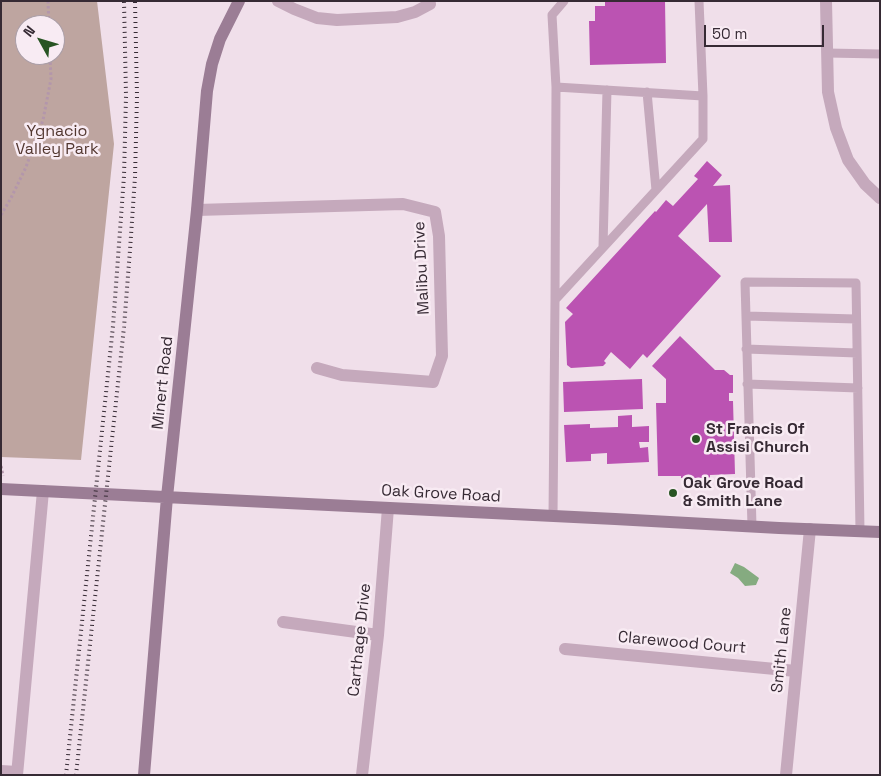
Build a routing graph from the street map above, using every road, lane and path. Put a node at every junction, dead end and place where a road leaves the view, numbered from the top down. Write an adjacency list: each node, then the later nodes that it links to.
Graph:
1 (48, 1): 8 (path)
2 (239, 1): 18 (main road, Minert Road)
3 (278, 1): 7 (street)
4 (564, 1): 12 (lane)
5 (698, 1): 15 (lane)
6 (826, 1): 9 (street)
7 (430, 4)
8 (49, 15)
9 (827, 53): 10 (lane); 17 (street)
10 (880, 54)
11 (50, 65): 19 (path)
12 (556, 87): 13 (lane); 21 (lane)
13 (607, 90): 14 (lane); 20 (lane)
14 (647, 92): 15 (lane); 16 (lane)
15 (702, 96): 16 (lane)
16 (656, 190): 20 (lane)
17 (880, 198)
18 (198, 210): 26 (street, Malibu Drive); 31 (main road, Minert Road)
19 (1, 215)
20 (603, 248): 21 (lane)
21 (555, 300): 33 (lane)
22 (746, 316): 23 (lane); 23 (lane); 24 (lane)
23 (856, 319): 25 (lane)
24 (746, 349): 25 (lane); 27 (lane)
25 (857, 353): 28 (lane)
26 (317, 368)
27 (747, 384): 28 (lane); 34 (lane)
28 (858, 388): 36 (lane)
29 (1, 488): 30 (main road, Oak Grove Road)
30 (43, 490): 31 (main road, Oak Grove Road); 43 (street)
31 (167, 497): 32 (main road, Oak Grove Road); 44 (main road, Minert Road)
32 (388, 508): 33 (main road, Oak Grove Road); 39 (street, Carthage Drive)
33 (552, 516): 34 (main road, Oak Grove Road)
34 (752, 526): 35 (main road, Oak Grove Road)
35 (810, 529): 36 (main road, Oak Grove Road); 41 (street, Smith Lane)
36 (860, 531): 37 (main road, Oak Grove Road)
37 (880, 532)
38 (283, 622): 39 (street)
39 (378, 634): 45 (street, Carthage Drive)
40 (565, 649): 41 (street, Clarewood Court)
41 (796, 671): 46 (street, Smith Lane)
42 (1, 771): 43 (street)
43 (17, 774)
44 (144, 775)
45 (362, 775)
46 (786, 775)

